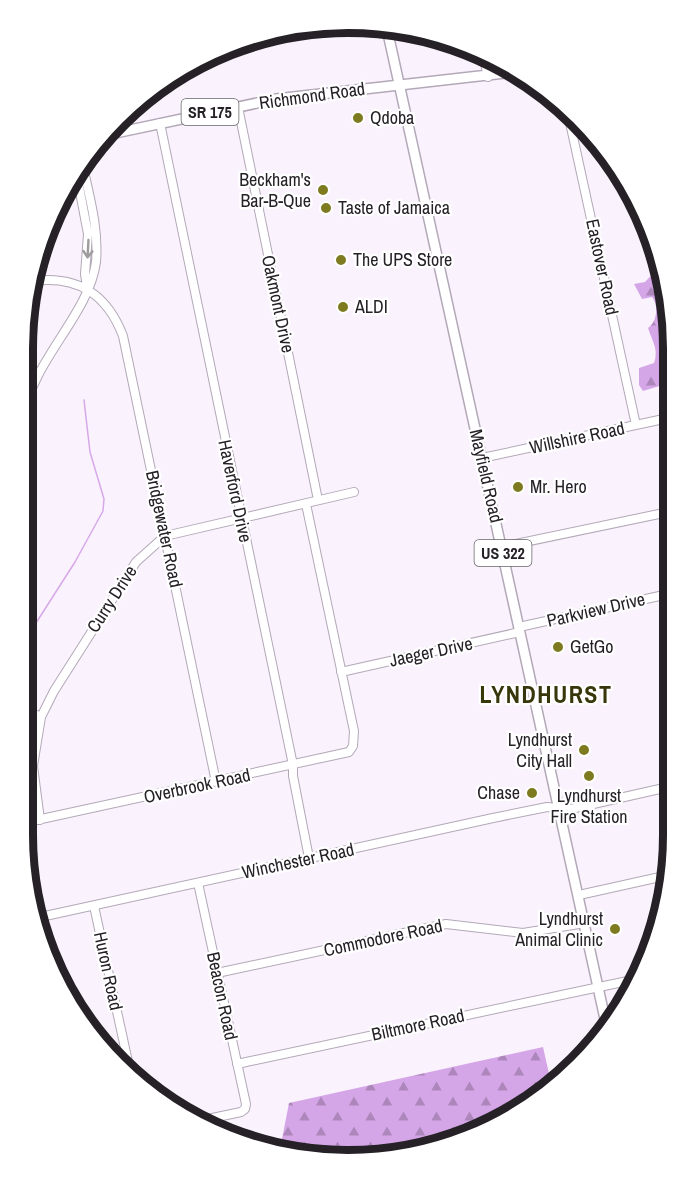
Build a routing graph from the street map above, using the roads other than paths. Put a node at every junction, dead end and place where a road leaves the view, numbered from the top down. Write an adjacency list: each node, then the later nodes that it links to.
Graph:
1 (388, 36): 5 (main road, Mayfield Road / US 322)
2 (487, 65): 4 (street)
3 (504, 74): 4 (main road, Richmond Road / SR 175)
4 (488, 77): 5 (main road, Richmond Road / SR 175)
5 (399, 85): 6 (main road, Richmond Road / SR 175); 17 (main road, Mayfield Road / US 322)
6 (238, 106): 7 (main road, Richmond Road / SR 175); 19 (street, Oakmont Drive)
7 (160, 123): 9 (main road, Richmond Road / SR 175); 22 (street, Haverford Drive)
8 (570, 124): 16 (street, Eastover Road)
9 (118, 132)
10 (85, 175): 13 (street)
11 (79, 184): 13 (street, one-way to 13)
12 (41, 281): 13 (street)
13 (87, 287): 14 (street); 23 (street, Bridgewater Road)
14 (33, 382)
15 (663, 419): 16 (street, Willshire Road)
16 (636, 425): 17 (street, Willshire Road)
17 (482, 458): 24 (main road, Mayfield Road / US 322)
18 (354, 492): 19 (street, Curry Drive)
19 (318, 501): 20 (street, Curry Drive)
20 (306, 504): 22 (street, Curry Drive); 27 (street)
21 (663, 513): 24 (street)
22 (241, 517): 23 (street, Curry Drive); 30 (street, Haverford Drive)
23 (165, 536): 29 (street, Curry Drive); 31 (street, Bridgewater Road)
24 (501, 548): 26 (main road, Mayfield Road / US 322)
25 (663, 595): 26 (street, Parkview Drive)
26 (520, 630): 27 (street, Jaeger Drive); 33 (main road, Mayfield Road / US 322)
27 (341, 672): 30 (street, Overbrook Road)
28 (33, 713): 29 (street)
29 (41, 717): 34 (street, Curry Drive)
30 (293, 765): 31 (street, Overbrook Road); 36 (street, Haverford Drive)
31 (216, 782): 34 (street, Overbrook Road)
32 (663, 788): 33 (street, Winchester Road)
33 (560, 808): 36 (street, Winchester Road); 39 (main road, Mayfield Road / US 322)
34 (40, 820): 35 (street, Overbrook Road)
35 (33, 821)
36 (309, 858): 38 (street, Winchester Road)
37 (660, 877): 39 (street)
38 (198, 883): 40 (street, Winchester Road); 43 (street, Beacon Road)
39 (579, 896): 42 (main road, Mayfield Road / US 322)
40 (94, 906): 41 (street, Winchester Road); 47 (street, Huron Road)
41 (44, 916)
42 (585, 923): 43 (street, Commodore Road); 45 (main road, Mayfield Road / US 322)
43 (217, 973): 48 (street, Beacon Road)
44 (627, 981): 45 (street, Biltmore Road)
45 (599, 987): 46 (main road, Mayfield Road / US 322); 48 (street, Biltmore Road)
46 (605, 1016)
47 (128, 1061)
48 (237, 1064): 49 (street, Beacon Road)
49 (209, 1118)

